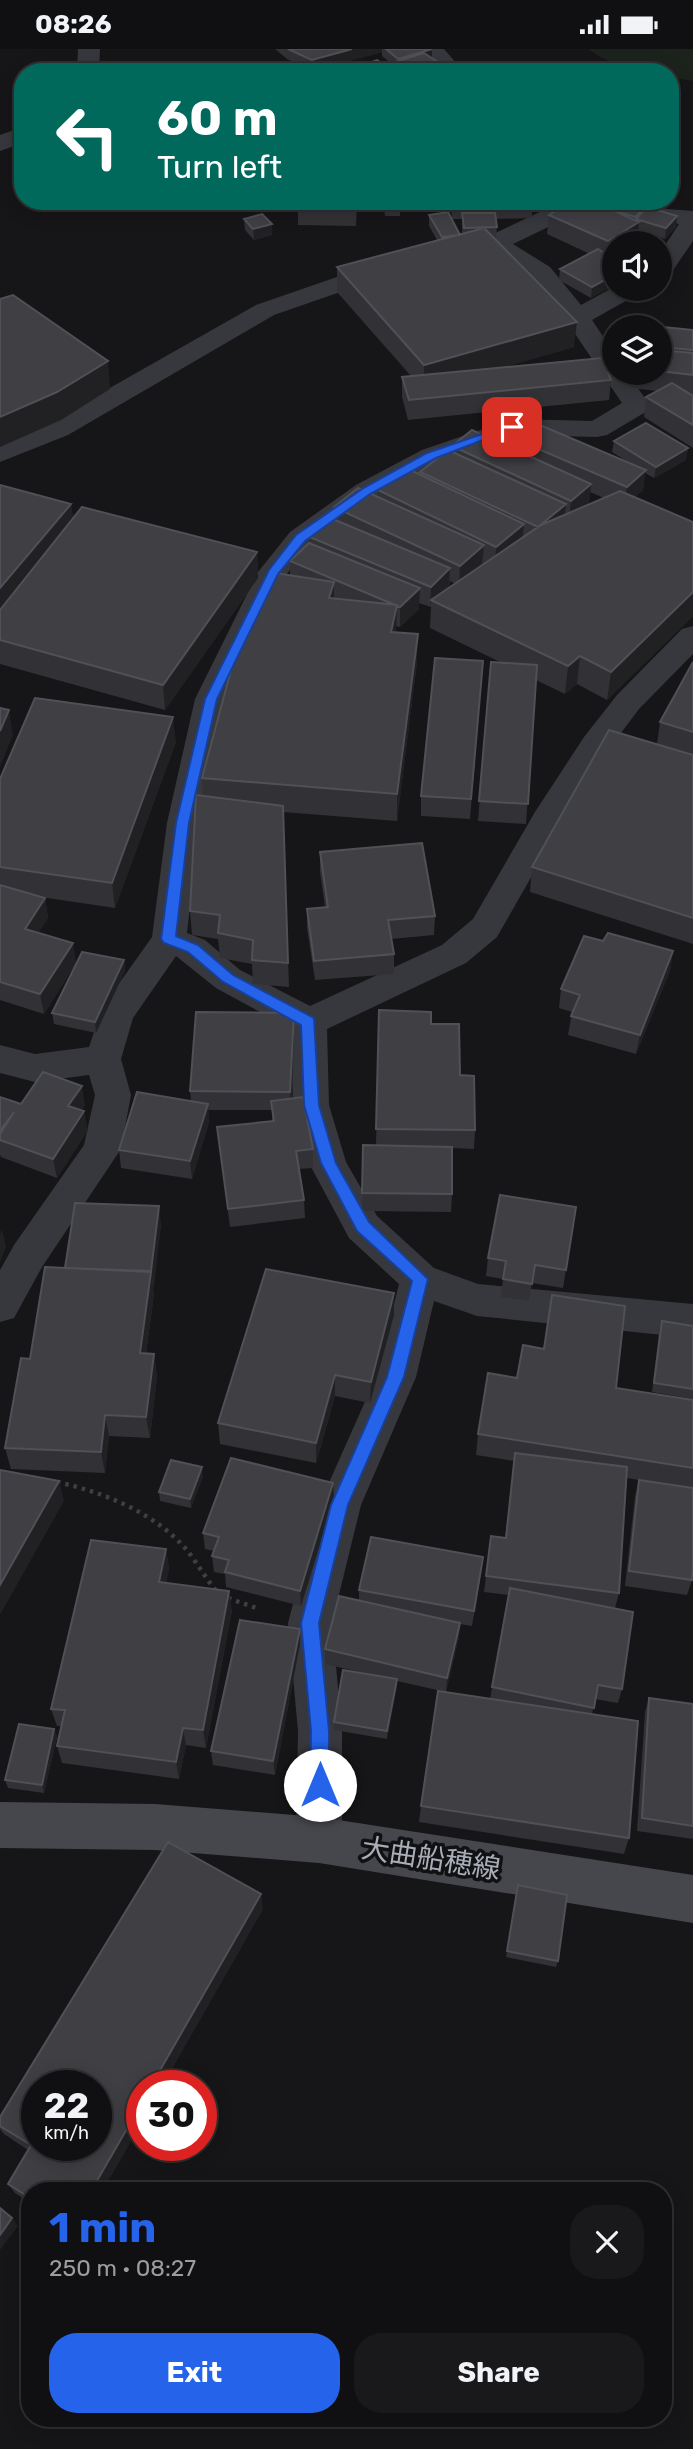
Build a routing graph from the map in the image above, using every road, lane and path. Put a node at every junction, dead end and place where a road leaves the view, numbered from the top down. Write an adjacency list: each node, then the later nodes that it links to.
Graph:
1 (432, 49): 2 (street)
2 (445, 63)
3 (564, 210): 6 (street)
4 (643, 210): 5 (street)
5 (693, 220): 7 (street)
6 (495, 243): 9 (street); 12 (street)
7 (672, 252)
8 (607, 301): 9 (street)
9 (577, 317): 11 (street)
10 (693, 400): 11 (street)
11 (637, 407): 16 (street)
12 (0, 454)
13 (693, 636): 14 (street)
14 (595, 745): 15 (street); 17 (street)
15 (632, 755)
16 (169, 939): 17 (street); 19 (street)
17 (309, 1022): 20 (street)
18 (0, 1059): 19 (street)
19 (103, 1059): 21 (street)
20 (420, 1279): 22 (street); 24 (street)
21 (0, 1306)
22 (693, 1321)
23 (48, 1481): 24 (path)
24 (310, 1623): 26 (street)
25 (0, 1825): 26 (main road, 大曲船穂線)
26 (319, 1840): 27 (main road, 大曲船穂線)
27 (693, 1899)

